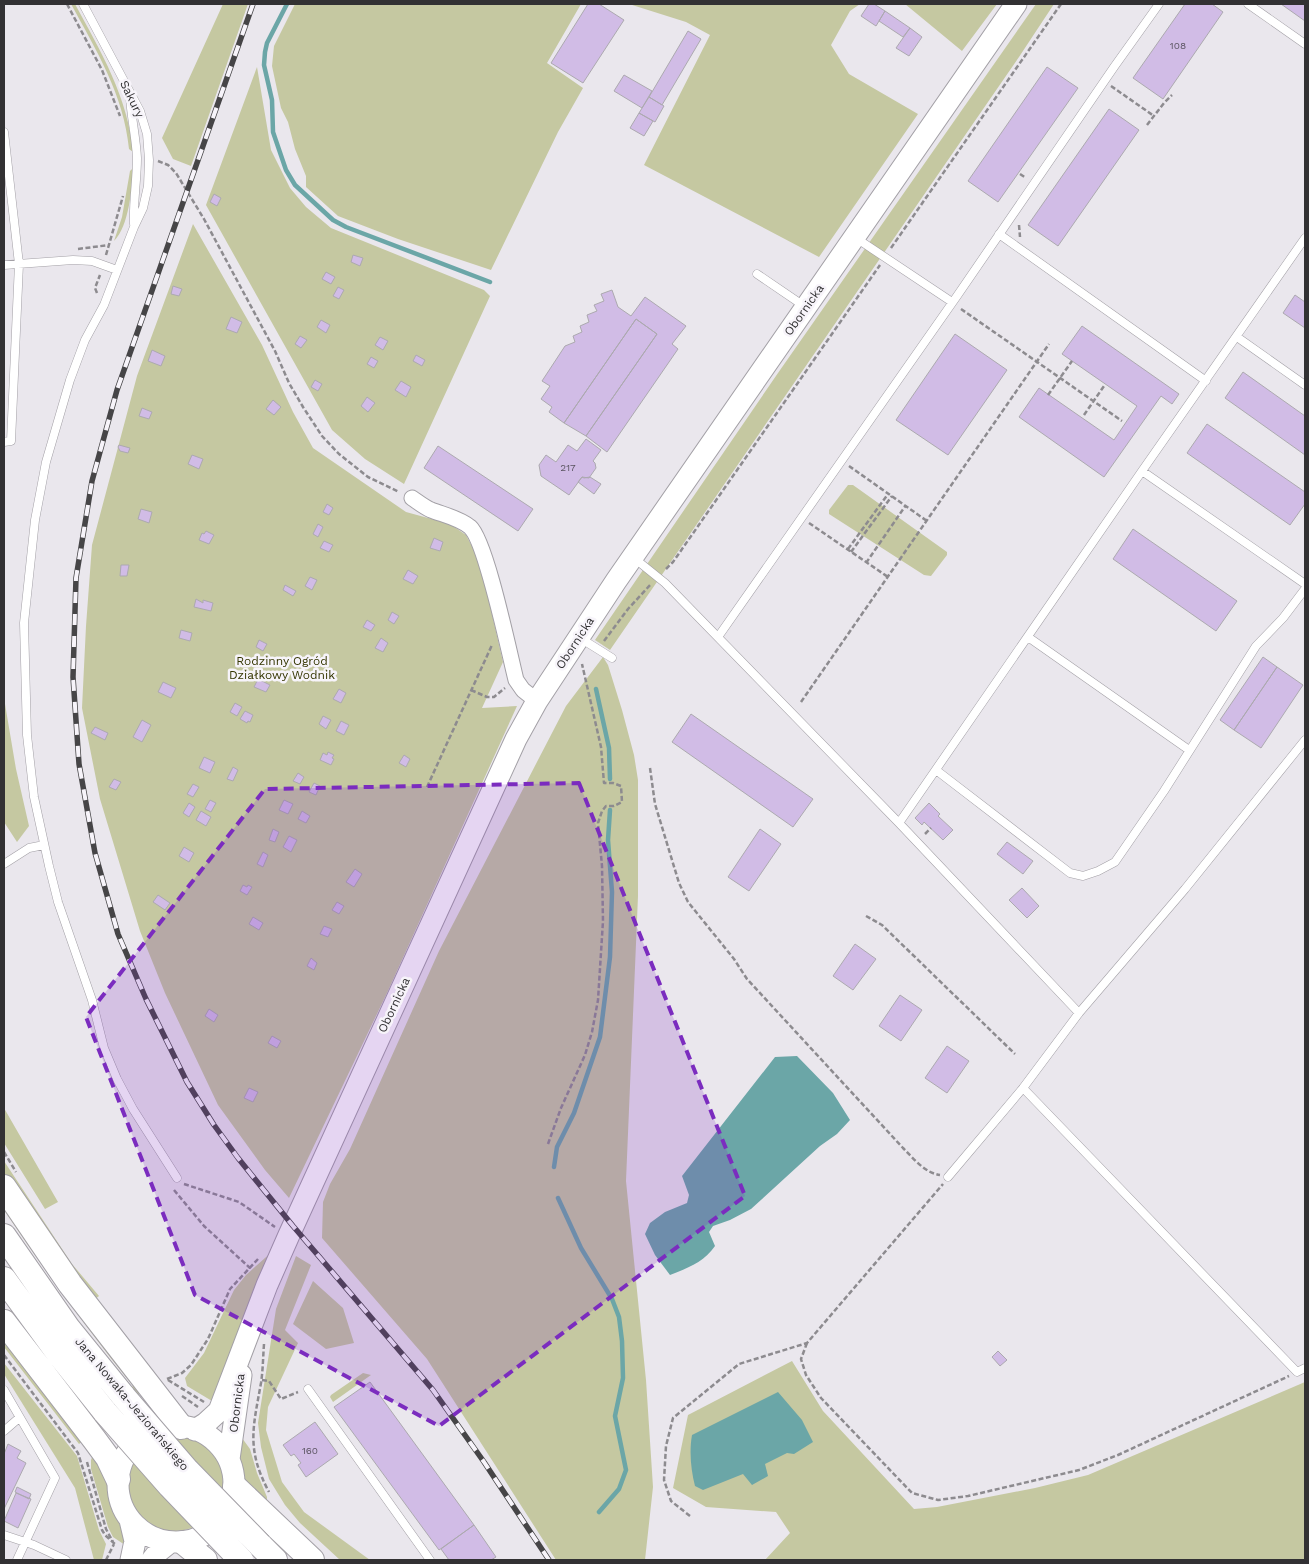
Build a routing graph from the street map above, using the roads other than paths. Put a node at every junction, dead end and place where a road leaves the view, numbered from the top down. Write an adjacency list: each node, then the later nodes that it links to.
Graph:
1 (83, 4): 6 (lane, Sakury)
2 (1016, 4): 10 (main road, Obornicka)
3 (1159, 4): 9 (lane)
4 (1251, 5): 5 (lane)
5 (1305, 44)
6 (130, 94): 8 (lane); 8 (lane, Sakury)
7 (4, 132): 12 (lane)
8 (134, 227): 14 (lane, Sakury)
9 (999, 234): 16 (lane); 19 (lane)
10 (855, 236): 16 (lane); 17 (main road, Obornicka)
11 (1305, 238): 18 (lane)
12 (19, 264): 13 (lane); 14 (lane); 21 (lane)
13 (4, 265)
14 (117, 270): 36 (lane, Sakury)
15 (757, 274): 17 (lane)
16 (952, 302): 27 (lane)
17 (806, 307): 24 (main road, Obornicka)
18 (1237, 337): 19 (lane); 20 (lane)
19 (1206, 381): 22 (lane)
20 (1305, 385)
21 (4, 442)
22 (1142, 471): 25 (lane); 28 (lane)
23 (412, 498): 31 (street)
24 (633, 557): 27 (lane); 29 (main road, Obornicka)
25 (1305, 584)
26 (1305, 589): 33 (lane)
27 (718, 637): 35 (lane)
28 (1028, 637): 33 (lane); 34 (lane)
29 (578, 638): 30 (lane); 31 (main road, Obornicka)
30 (612, 658)
31 (537, 701): 46 (main road, Obornicka)
32 (1305, 740): 38 (lane)
33 (1189, 750): 34 (lane)
34 (936, 770): 35 (lane)
35 (899, 823): 38 (lane)
36 (44, 845): 37 (lane); 42 (lane, Sakury)
37 (4, 864)
38 (1079, 1013): 39 (lane)
39 (1023, 1088): 40 (lane); 47 (lane)
40 (948, 1177)
41 (11, 1181): 51 (main road)
42 (180, 1181)
43 (4, 1236): 60 (main road, Jana Nowaka-Jeziorańskiego, bridge)
44 (4, 1278): 66 (main road, Jana Nowaka-Jeziorańskiego, bridge)
45 (4, 1322): 54 (main road)
46 (244, 1346): 51 (main road, Obornicka); 53 (main road, Obornicka)
47 (1305, 1368)
48 (308, 1388): 68 (lane)
49 (4, 1390): 50 (lane)
50 (19, 1418): 52 (lane); 58 (lane)
51 (188, 1428): 53 (main road); 54 (main road)
52 (4, 1431)
53 (229, 1459): 55 (main road)
54 (118, 1479): 56 (main road)
55 (235, 1486): 59 (main road); 67 (main road)
56 (130, 1520): 59 (main road); 63 (main road)
57 (4, 1535): 58 (lane)
58 (25, 1542): 61 (lane); 62 (lane)
59 (176, 1543): 64 (main road); 65 (main road)
60 (268, 1553)
61 (17, 1560)
62 (66, 1560)
63 (131, 1560)
64 (152, 1560)
65 (205, 1560)
66 (241, 1560)
67 (312, 1560)
68 (430, 1560)

